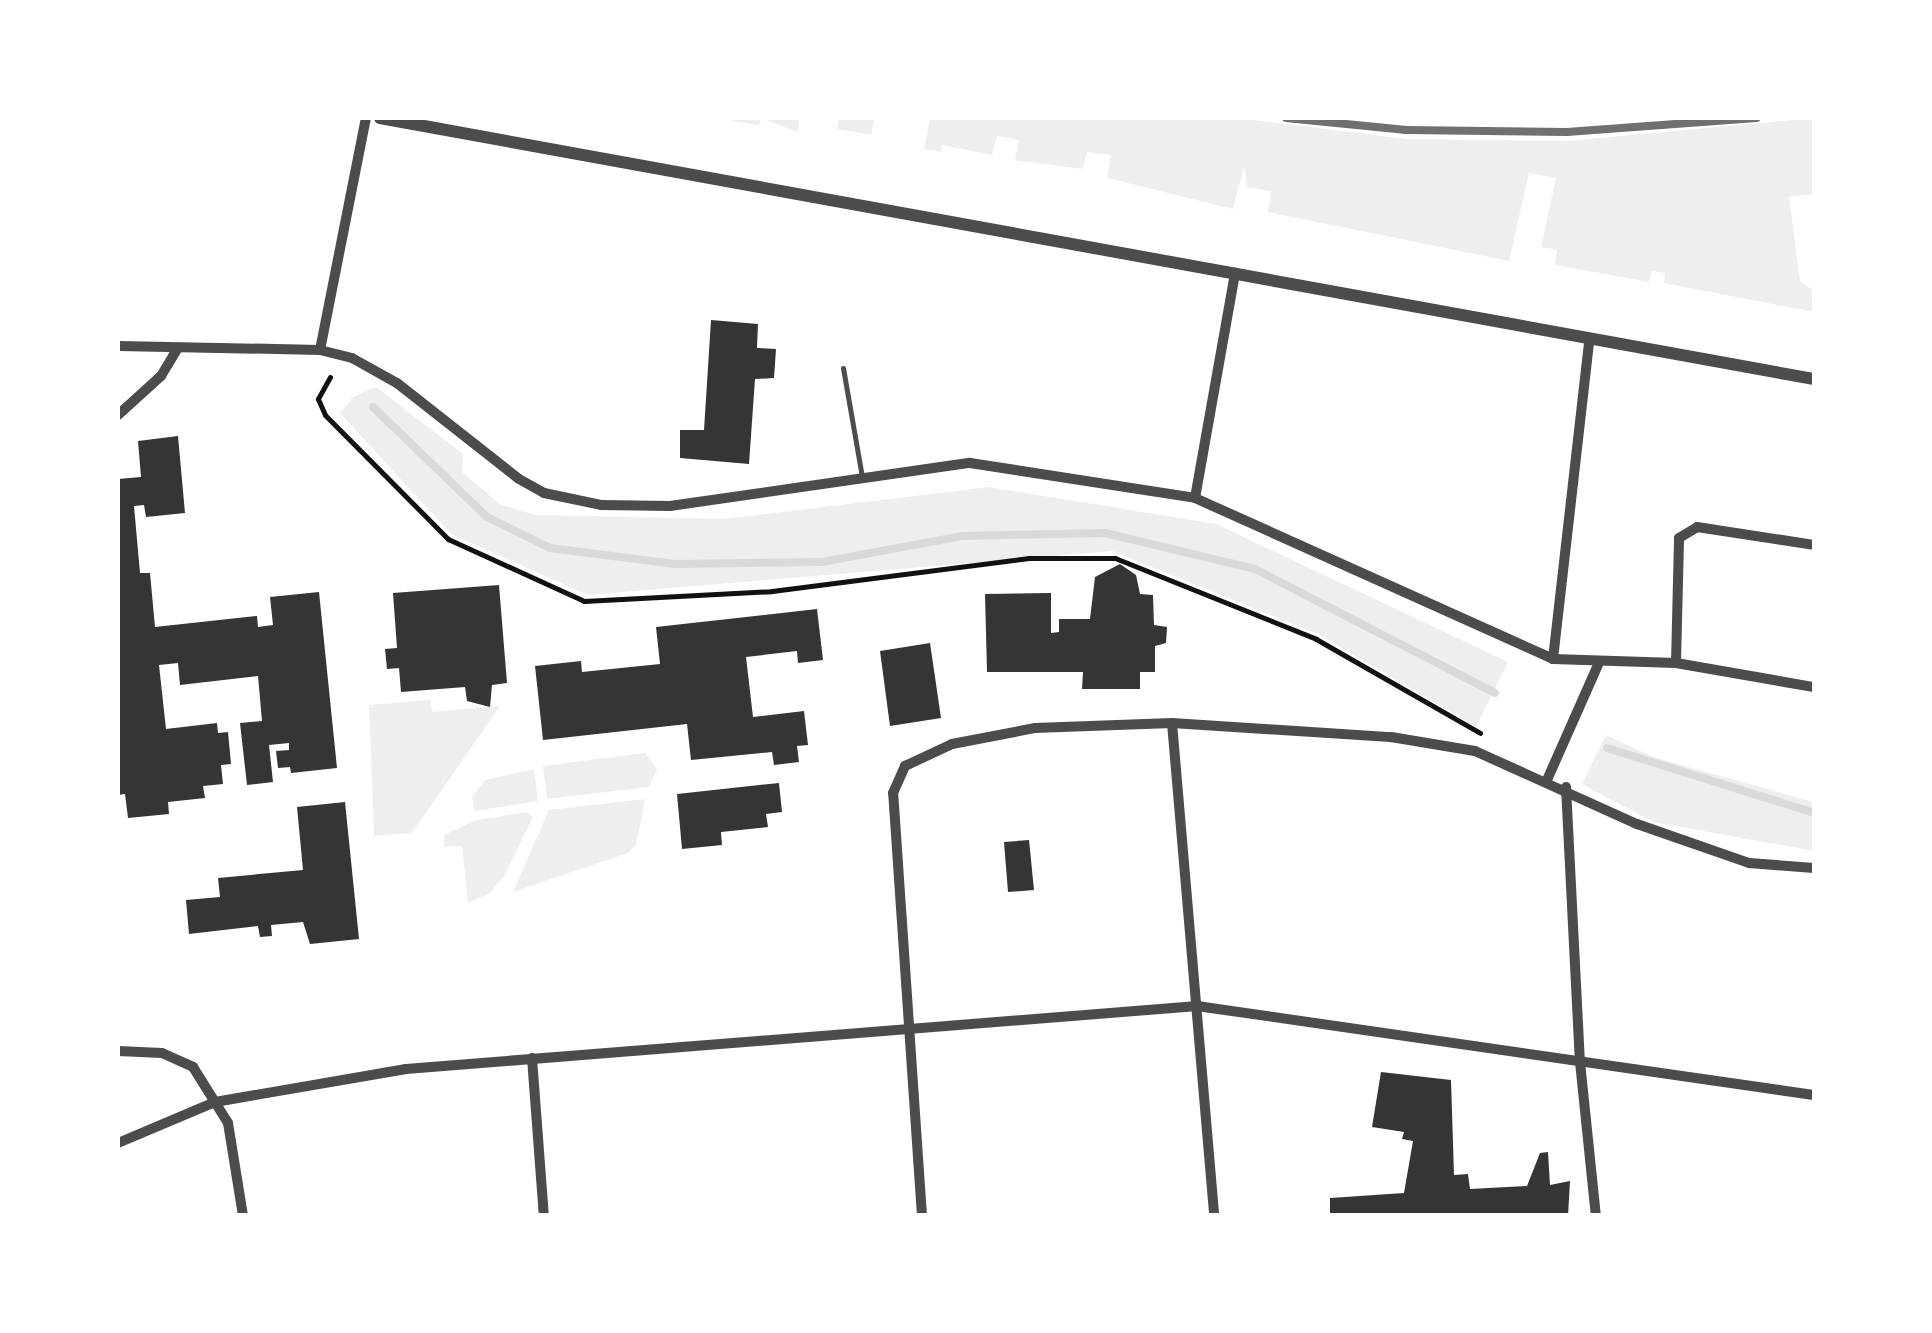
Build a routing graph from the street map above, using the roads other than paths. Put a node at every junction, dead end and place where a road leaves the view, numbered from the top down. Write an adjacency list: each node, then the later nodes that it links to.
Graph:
1 (366, 118): 7 (street)
2 (380, 118): 3 (street)
3 (1235, 273): 4 (street); 12 (street)
4 (1588, 340): 9 (street); 14 (street)
5 (118, 346): 6 (street)
6 (178, 348): 7 (street); 10 (street)
7 (320, 350): 11 (street)
8 (843, 368): 11 (lane)
9 (1814, 379)
10 (118, 414)
11 (862, 480): 12 (street)
12 (1195, 498): 14 (street)
13 (1814, 545): 15 (street)
14 (1553, 659): 16 (street)
15 (1676, 663): 16 (street); 17 (street)
16 (1598, 665): 19 (street)
17 (1814, 688)
18 (1172, 723): 19 (street); 22 (street); 23 (street)
19 (1547, 780): 20 (street)
20 (1566, 787): 21 (street); 26 (street)
21 (1814, 868)
22 (1197, 1006): 23 (street); 26 (street); 33 (street)
23 (908, 1030): 25 (street); 32 (street)
24 (118, 1052): 28 (street)
25 (532, 1058): 28 (street); 31 (street)
26 (1580, 1062): 27 (street); 34 (street)
27 (1814, 1095)
28 (216, 1102): 29 (street); 30 (street)
29 (118, 1144)
30 (243, 1216)
31 (544, 1216)
32 (922, 1216)
33 (1214, 1216)
34 (1596, 1216)

